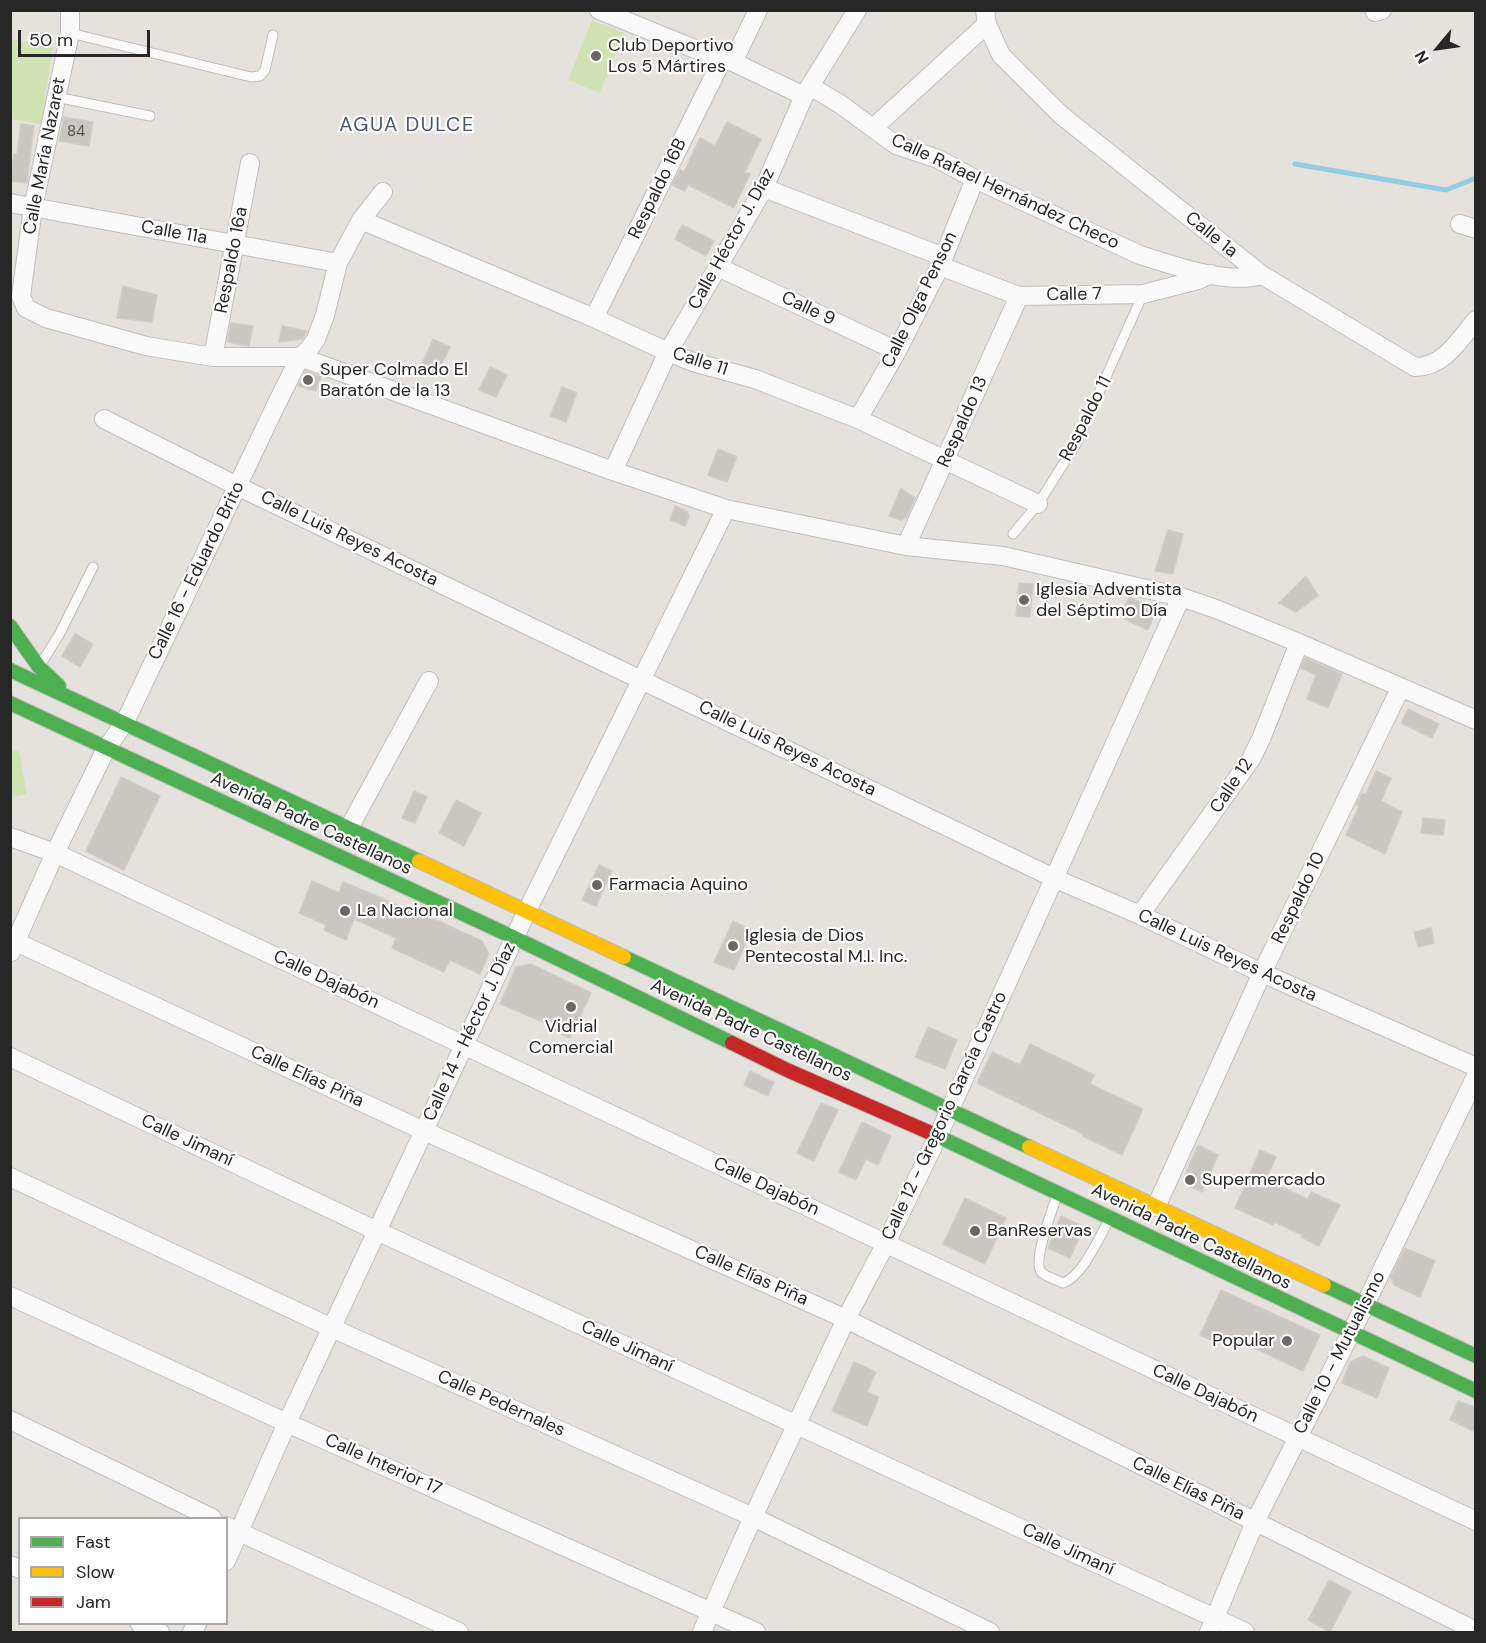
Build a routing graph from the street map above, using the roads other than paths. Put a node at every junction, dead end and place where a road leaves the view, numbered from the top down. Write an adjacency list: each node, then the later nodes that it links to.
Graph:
1 (70, 10): 6 (street, Calle María Nazaret)
2 (599, 10): 8 (street, Calle Rafael Hernández Checo)
3 (758, 10): 8 (street, Respaldo 16B)
4 (858, 10): 9 (street, Calle Héctor J. Díaz)
5 (986, 17): 12 (street); 25 (street, Calle 1a)
6 (70, 33): 7 (lane); 10 (street, Calle María Nazaret)
7 (273, 35)
8 (727, 61): 9 (street, Calle Rafael Hernández Checo); 28 (street, Respaldo 16B)
9 (807, 91): 12 (street, Calle Rafael Hernández Checo); 15 (street, Calle Héctor J. Díaz)
10 (56, 97): 11 (lane); 18 (street, Calle María Nazaret)
11 (150, 116)
12 (873, 128): 14 (street, Calle Rafael Hernández Checo)
13 (250, 163): 20 (street, Respaldo 16a)
14 (975, 179): 21 (street, Calle Olga Penson); 24 (street, Calle Rafael Hernández Checo)
15 (764, 188): 21 (street, Calle 7); 23 (street, Calle Héctor J. Díaz)
16 (382, 192): 19 (street, Calle 16 - Eduardo Brito)
17 (10, 203): 18 (street, Calle 11a)
18 (33, 208): 20 (street, Calle 11a); 32 (street, Calle María Nazaret)
19 (361, 220): 22 (street, Calle 16 - Eduardo Brito); 28 (street, Calle 11)
20 (235, 244): 22 (street, Calle 11a); 32 (street, Respaldo 16a)
21 (942, 262): 27 (street, Calle 7); 30 (street, Calle Olga Penson)
22 (338, 263): 33 (street, Calle 16 - Eduardo Brito)
23 (718, 267): 30 (street, Calle 9); 31 (street, Calle Héctor J. Díaz)
24 (1210, 274): 25 (street, Calle Rafael Hernández Checo); 26 (street, Calle 7)
25 (1262, 275): 29 (street, Calle 1a)
26 (1143, 294): 27 (street, Calle 7); 39 (lane, Respaldo 11)
27 (1019, 296): 36 (street, Respaldo 13)
28 (594, 318): 31 (street, Calle 11)
29 (1476, 320)
30 (897, 351): 35 (street, Calle Olga Penson)
31 (668, 352): 35 (street, Calle 11); 37 (street, Calle Héctor J. Díaz)
32 (213, 357): 33 (street)
33 (300, 357): 37 (street); 38 (street, Calle 16 - Eduardo Brito)
34 (104, 419): 38 (street, Calle Luis Reyes Acosta)
35 (858, 419): 36 (street, Calle 11)
36 (945, 461): 39 (street, Calle 11); 42 (street, Respaldo 13)
37 (613, 471): 40 (street)
38 (237, 486): 49 (street, Calle Luis Reyes Acosta); 56 (street, Calle 16 - Eduardo Brito)
39 (1038, 504): 41 (lane, Respaldo 11)
40 (726, 509): 42 (street); 49 (street, Calle 14 - Héctor J. Díaz)
41 (1013, 534)
42 (906, 546): 44 (street)
43 (93, 567): 47 (lane)
44 (1181, 597): 46 (street); 62 (street, Calle 12 - Gregorio García Castro)
45 (10, 626): 47 (main road)
46 (1299, 643): 51 (street); 64 (street, Calle 12)
47 (39, 667): 52 (main road)
48 (10, 670): 52 (main road, Avenida Padre Castellanos)
49 (643, 680): 62 (street, Calle Luis Reyes Acosta); 63 (street, Calle 14 - Héctor J. Díaz)
50 (429, 681): 59 (street)
51 (1400, 688): 54 (street); 67 (street, Respaldo 10)
52 (71, 698): 56 (main road, Avenida Padre Castellanos)
53 (10, 703): 55 (main road, Avenida Padre Castellanos)
54 (1476, 720)
55 (50, 722): 57 (main road); 58 (main road, Avenida Padre Castellanos)
56 (124, 722): 58 (street, Calle 16 - Eduardo Brito); 59 (main road, Avenida Padre Castellanos)
57 (21, 723)
58 (106, 749): 61 (street, Calle 16 - Eduardo Brito); 65 (main road, Avenida Padre Castellanos)
59 (349, 828): 63 (main road, Avenida Padre Castellanos)
60 (10, 837): 61 (street, Calle Dajabón)
61 (55, 853): 66 (street, Calle 16 - Eduardo Brito); 68 (street, Calle Dajabón)
62 (1056, 879): 64 (street, Calle Luis Reyes Acosta); 72 (street, Calle 12 - Gregorio García Castro)
63 (527, 911): 65 (street, Calle 14 - Héctor J. Díaz); 72 (main road, Avenida Padre Castellanos)
64 (1140, 915): 67 (street, Calle Luis Reyes Acosta)
65 (515, 938): 68 (street, Calle 14 - Héctor J. Díaz); 74 (main road, Avenida Padre Castellanos)
66 (13, 948): 73 (street, Calle Elías Piña)
67 (1262, 974): 70 (street, Calle Luis Reyes Acosta); 77 (street, Respaldo 10)
68 (464, 1045): 73 (street, Calle 14 - Héctor J. Díaz); 80 (street, Calle Dajabón)
69 (10, 1057): 79 (street, Calle Jimaní)
70 (1476, 1067)
71 (1476, 1076): 82 (street, Calle 10 - Mutualismo)
72 (950, 1108): 74 (street, Calle 12 - Gregorio García Castro); 77 (main road, Avenida Padre Castellanos)
73 (424, 1131): 79 (street, Calle 14 - Héctor J. Díaz); 83 (street, Calle Elías Piña)
74 (938, 1136): 76 (main road, Avenida Padre Castellanos); 80 (street, Calle 12 - Gregorio García Castro)
75 (10, 1177): 84 (street, Calle Pedernales)
76 (1058, 1193): 78 (main road, Avenida Padre Castellanos); 78 (lane)
77 (1156, 1207): 82 (main road, Avenida Padre Castellanos)
78 (1110, 1218): 85 (main road, Avenida Padre Castellanos)
79 (377, 1231): 84 (street, Calle 14 - Héctor J. Díaz); 90 (street, Calle Jimaní)
80 (886, 1244): 83 (street, Calle 12 - Gregorio García Castro); 91 (street, Calle Dajabón)
81 (10, 1296): 89 (street, Calle Interior 17)
82 (1365, 1305): 85 (street, Calle 10 - Mutualismo); 86 (main road, Avenida Padre Castellanos)
83 (846, 1319): 90 (street, Calle 12 - Gregorio García Castro); 95 (street, Calle Elías Piña)
84 (332, 1328): 89 (street, Calle 14 - Héctor J. Díaz); 93 (street, Calle Pedernales)
85 (1350, 1333): 87 (main road, Avenida Padre Castellanos); 91 (street, Calle 10 - Mutualismo)
86 (1476, 1356)
87 (1476, 1392)
88 (10, 1420): 92 (street)
89 (287, 1423): 96 (street, Calle 14 - Héctor J. Díaz); 98 (street, Calle Interior 17)
90 (797, 1425): 93 (street, Calle 12 - Gregorio García Castro); 100 (street, Calle Jimaní)
91 (1298, 1438): 94 (street, Calle Dajabón); 95 (street, Calle 10 - Mutualismo)
92 (210, 1517)
93 (753, 1517): 98 (street, Calle 12 - Gregorio García Castro); 106 (street, Calle Pedernales)
94 (1476, 1521)
95 (1255, 1522): 100 (street, Calle 10 - Mutualismo); 101 (street, Calle Elías Piña)
96 (233, 1529): 97 (street, Calle 14 - Héctor J. Díaz); 103 (street)
97 (228, 1552)
98 (711, 1611): 104 (street, Calle 12 - Gregorio García Castro); 105 (street, Calle Interior 17)
99 (144, 1625): 102 (street)
100 (1212, 1625): 107 (street, Calle Jimaní)
101 (1476, 1631)
102 (160, 1632)
103 (459, 1632)
104 (702, 1632)
105 (756, 1632)
106 (990, 1632)
107 (1245, 1632)

